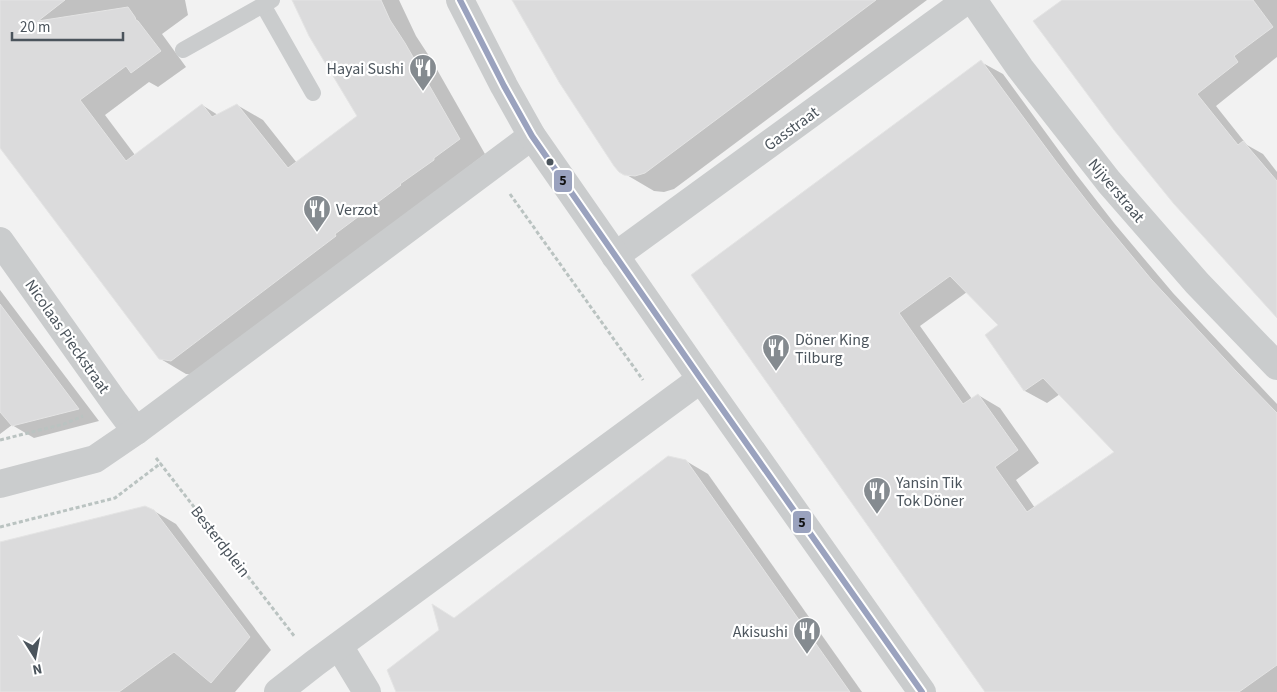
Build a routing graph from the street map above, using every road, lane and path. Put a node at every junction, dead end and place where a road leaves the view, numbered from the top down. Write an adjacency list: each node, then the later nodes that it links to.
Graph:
1 (460, 0): 7 (street)
2 (967, 0): 10 (street, Gasstraat)
3 (974, 0): 11 (street, Nijverstraat)
4 (268, 3): 5 (lane); 6 (lane)
5 (183, 50)
6 (313, 93)
7 (532, 136): 8 (street); 10 (street)
8 (490, 166): 14 (path); 15 (street)
9 (0, 241): 13 (street, Nicolaas Pieckstraat)
10 (615, 256): 12 (street)
11 (1277, 366)
12 (701, 379): 14 (street); 24 (street)
13 (115, 403): 15 (street, Nicolaas Pieckstraat); 16 (path)
14 (662, 407): 20 (street)
15 (136, 431): 17 (path, Besterdplein); 18 (street)
16 (0, 440)
17 (161, 463): 19 (path); 21 (path, Besterdplein)
18 (0, 484)
19 (0, 527)
20 (339, 646): 21 (street); 23 (street)
21 (315, 663): 22 (street)
22 (278, 692)
23 (367, 692)
24 (922, 692)

